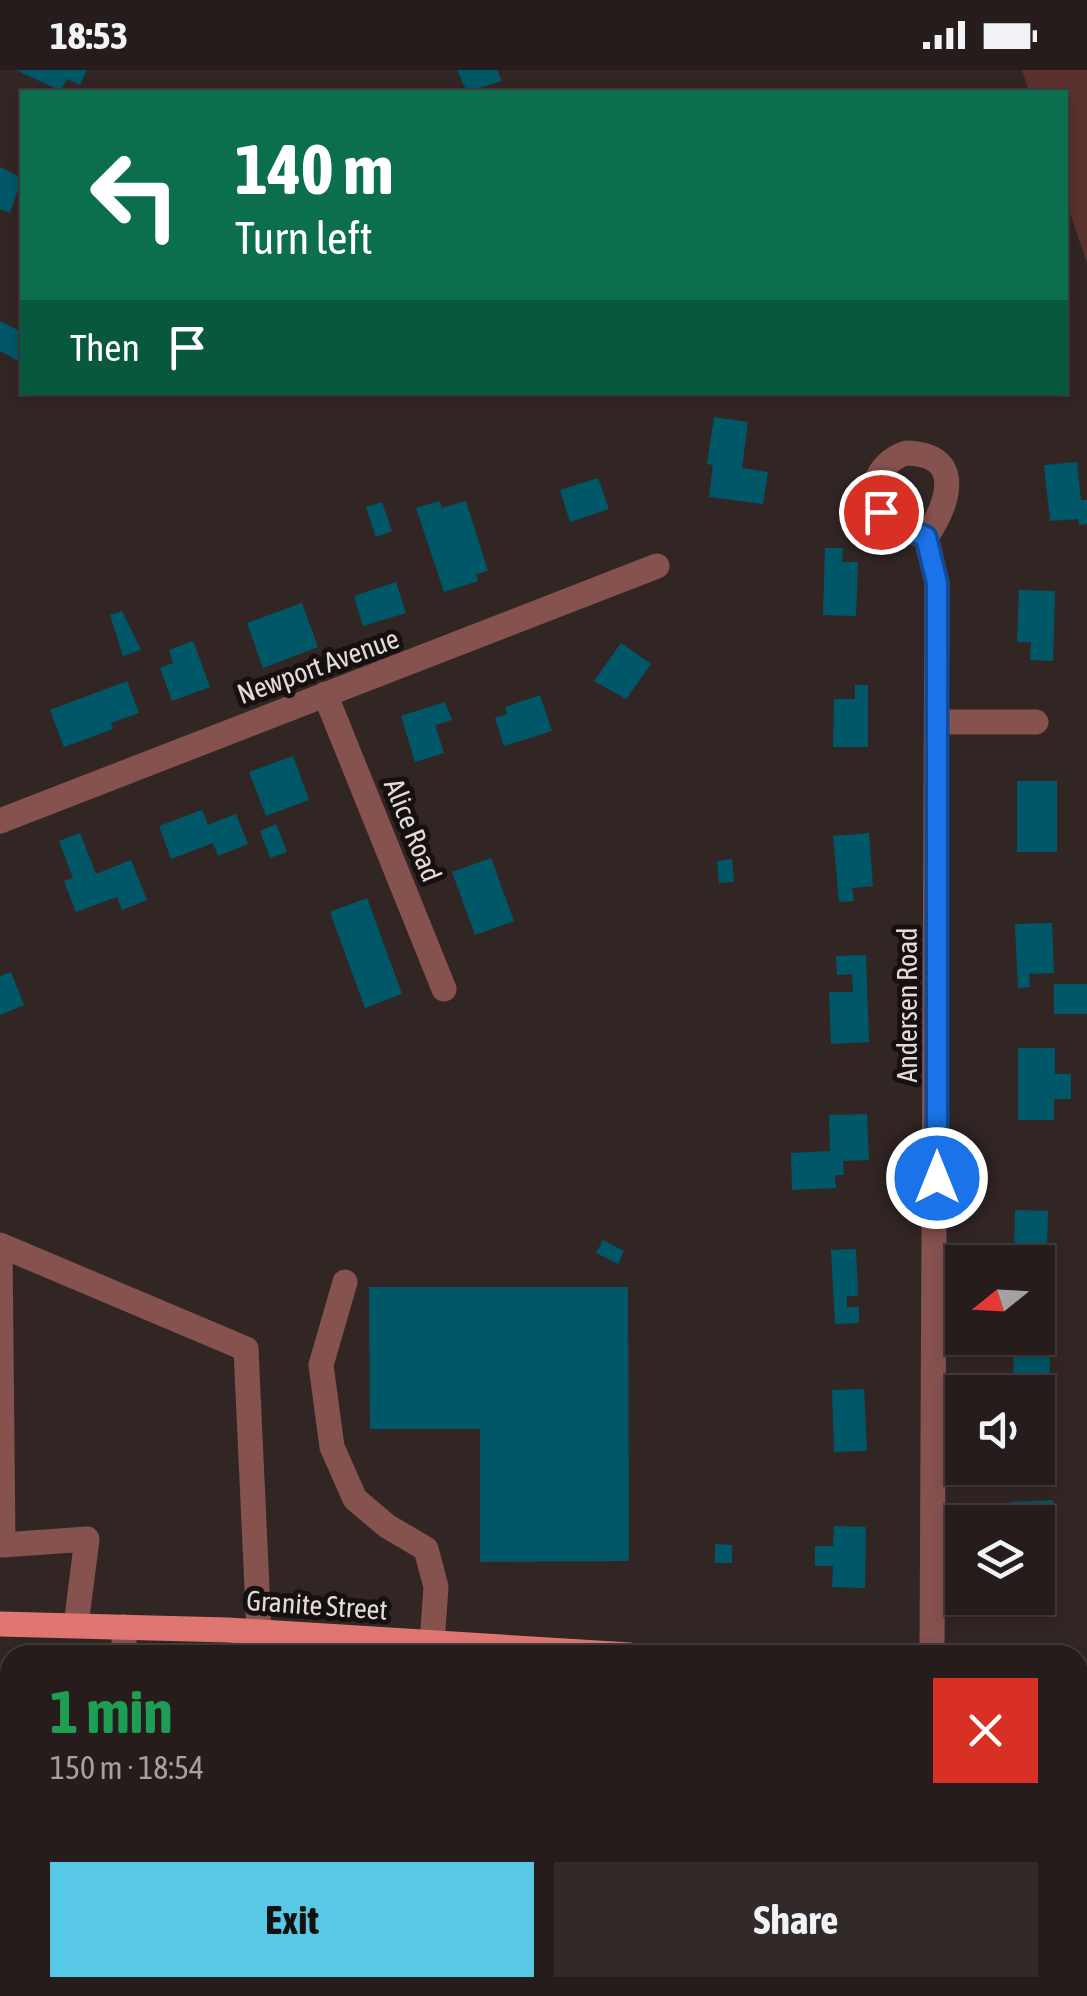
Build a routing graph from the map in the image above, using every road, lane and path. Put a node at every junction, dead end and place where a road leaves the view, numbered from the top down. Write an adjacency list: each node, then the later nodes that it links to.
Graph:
1 (926, 537): 4 (street, Andersen Road)
2 (657, 566): 3 (street, Newport Avenue)
3 (326, 694): 6 (street, Newport Avenue); 7 (street, Alice Road)
4 (938, 722): 5 (street); 16 (street, Andersen Road)
5 (1036, 722)
6 (0, 821)
7 (444, 989)
8 (345, 1282): 13 (street)
9 (0, 1624): 10 (main road, Granite Street)
10 (76, 1626): 11 (main road, Granite Street); 12 (street)
11 (124, 1627): 12 (main road, Granite Street); 14 (street)
12 (259, 1632): 13 (main road, Granite Street)
13 (432, 1643): 15 (main road, Granite Street)
14 (124, 1645)
15 (465, 1645)
16 (932, 1645)

